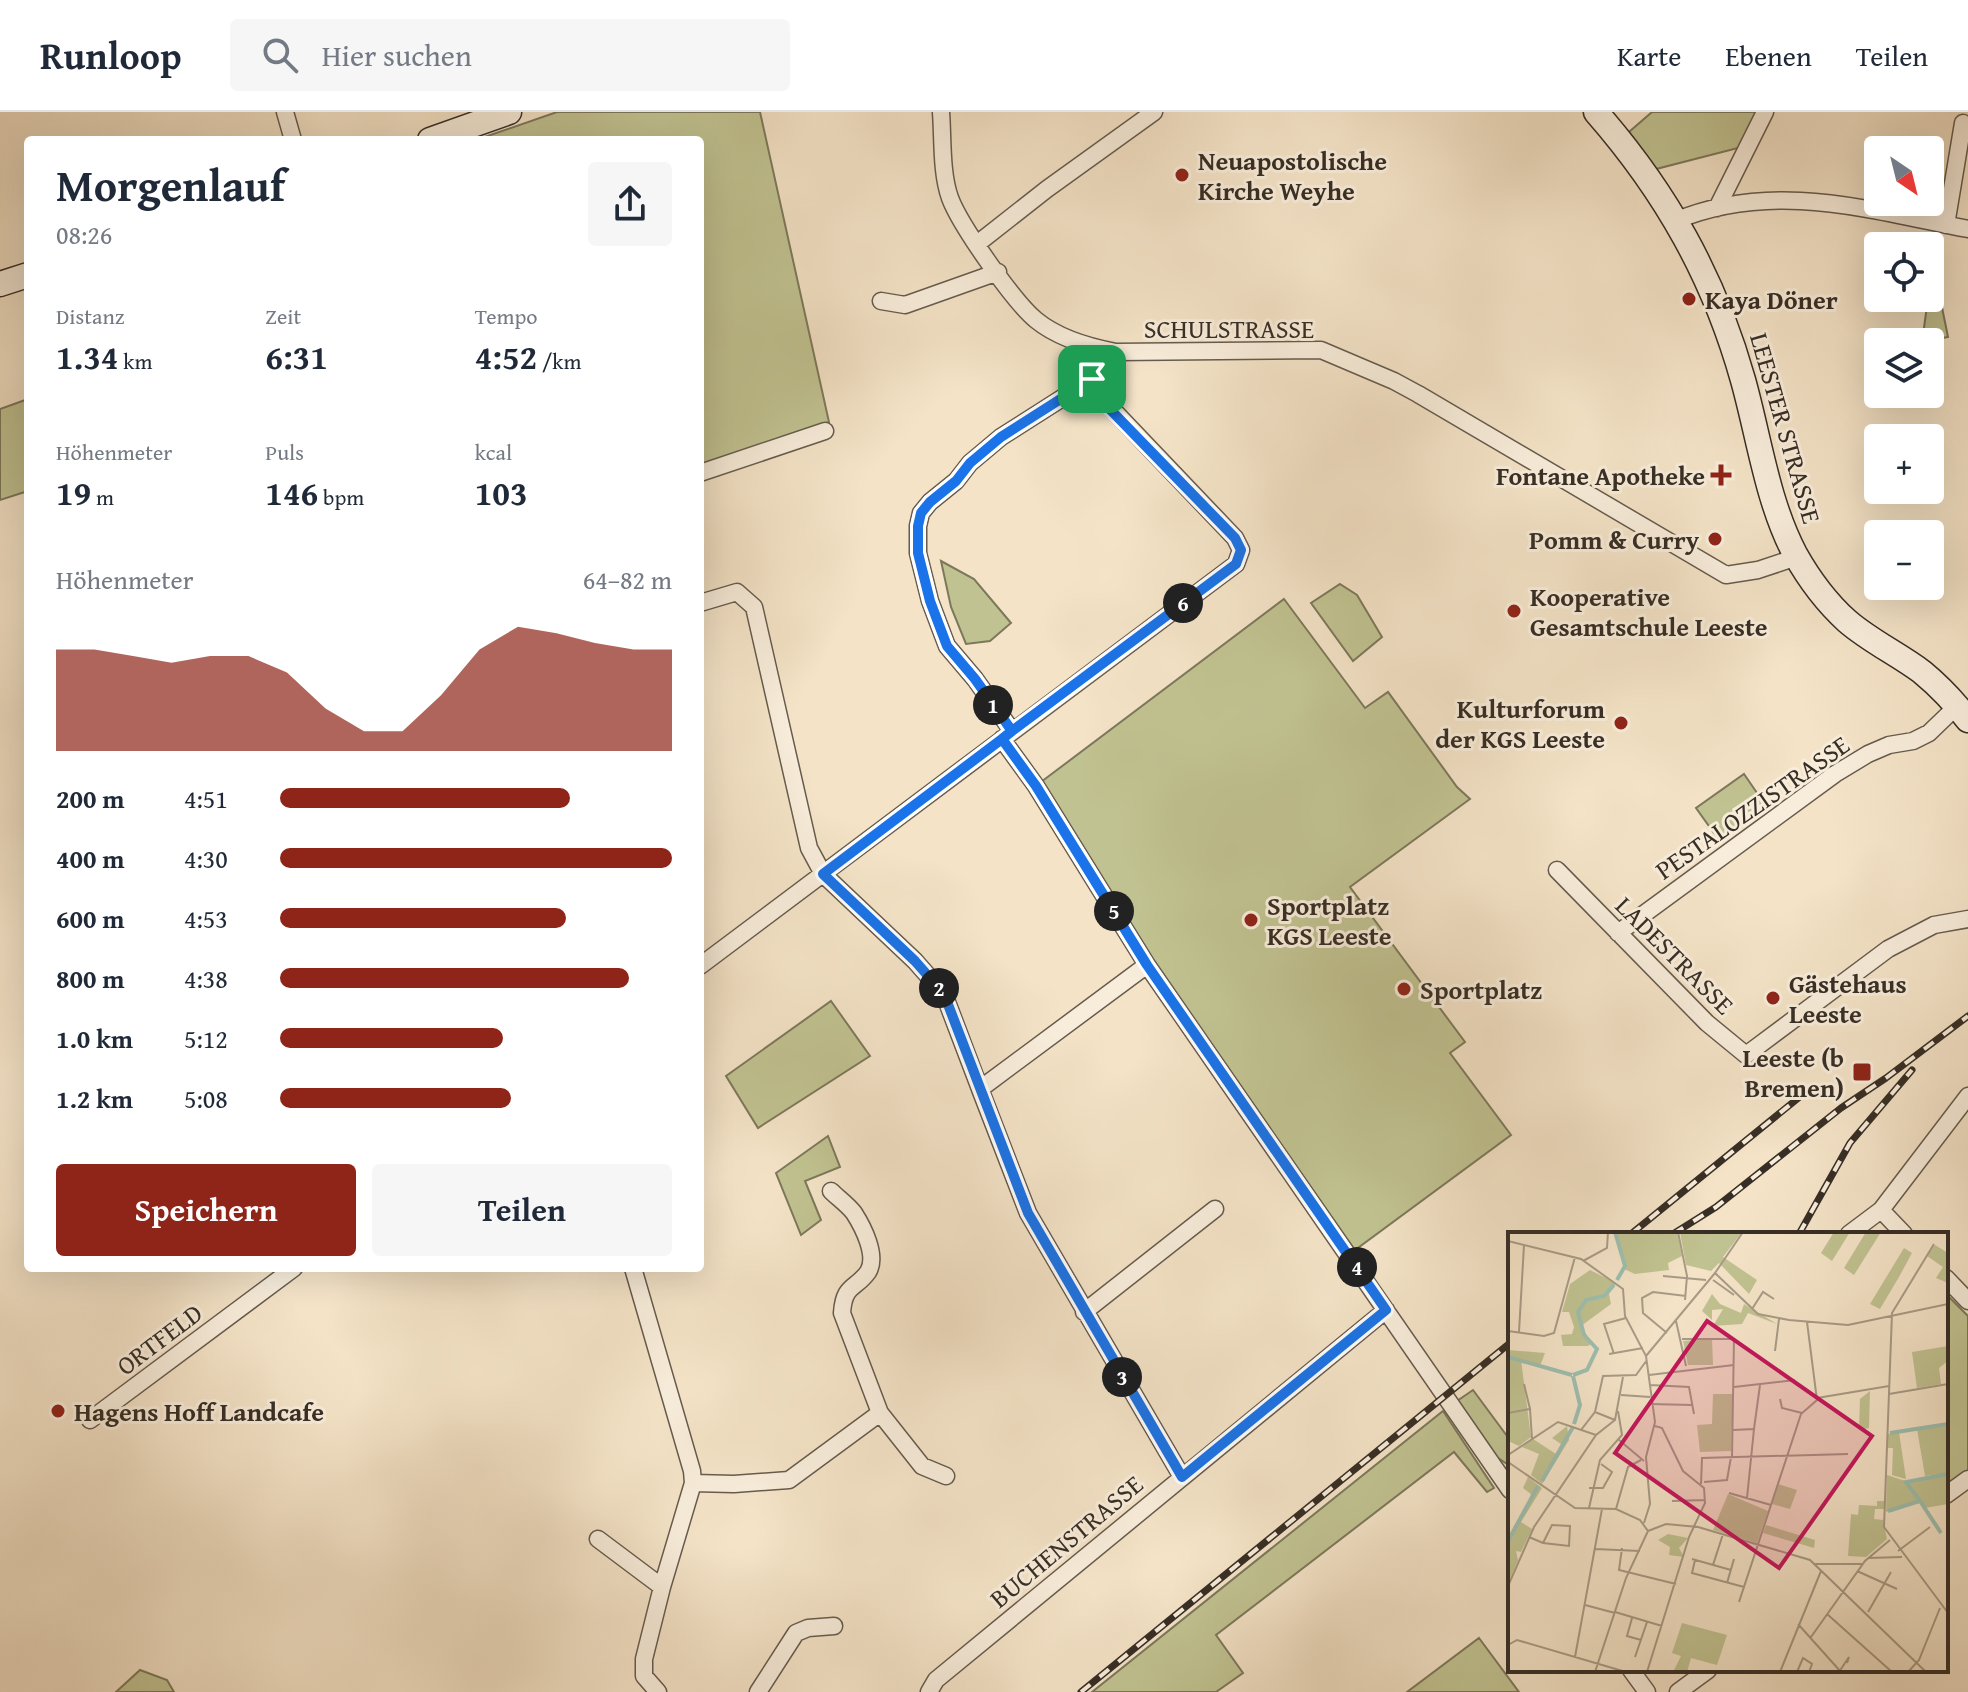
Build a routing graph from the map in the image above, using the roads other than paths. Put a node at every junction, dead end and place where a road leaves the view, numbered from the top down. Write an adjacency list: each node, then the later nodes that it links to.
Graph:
1 (285, 112): 8 (street)
2 (509, 112): 9 (street)
3 (941, 112): 14 (street, SCHULSTRASSE)
4 (1154, 112): 14 (street)
5 (1596, 112): 11 (street, LEESTER STRASSE)
6 (1765, 112): 10 (street)
7 (1963, 123): 12 (street)
8 (292, 136)
9 (441, 136)
10 (1717, 208): 11 (street); 12 (street)
11 (1675, 221): 23 (street, LEESTER STRASSE)
12 (1946, 225): 13 (street)
13 (1968, 229)
14 (977, 244): 15 (street, SCHULSTRASSE)
15 (998, 272): 18 (street); 19 (street, SCHULSTRASSE)
16 (24, 276): 17 (street)
17 (0, 284)
18 (881, 301)
19 (1098, 349): 20 (street); 23 (street, SCHULSTRASSE)
20 (1092, 379): 26 (street); 26 (street)
21 (825, 431): 22 (street)
22 (704, 472)
23 (1797, 557): 25 (street, LEESTER STRASSE)
24 (704, 602): 28 (street)
25 (1963, 713): 30 (street, PESTALOZZISTRASSE)
26 (1007, 735): 28 (street); 32 (street)
27 (1557, 870): 30 (street, LADESTRASSE)
28 (823, 874): 31 (street); 33 (street)
29 (1968, 919): 30 (street, LADESTRASSE)
30 (1618, 933)
31 (704, 963)
32 (1147, 965): 33 (street); 44 (street)
33 (980, 1089): 45 (street)
34 (1968, 1096): 37 (street)
35 (831, 1191): 46 (street)
36 (1215, 1209): 45 (street)
37 (1881, 1210): 38 (street); 39 (street)
38 (1852, 1232)
39 (1902, 1232)
40 (289, 1272): 47 (street, ORTFELD)
41 (634, 1272): 51 (street)
42 (1948, 1280): 43 (street)
43 (1968, 1301)
44 (1386, 1310): 49 (street, BUCHENSTRASSE); 52 (street)
45 (1084, 1312): 49 (street)
46 (880, 1413): 48 (street); 51 (street)
47 (90, 1420)
48 (946, 1476)
49 (1182, 1477): 60 (street, BUCHENSTRASSE)
50 (1968, 1479): 53 (street)
51 (693, 1483): 55 (street)
52 (1508, 1486)
53 (1948, 1494)
54 (598, 1539): 55 (street)
55 (662, 1587): 58 (street)
56 (834, 1626): 59 (street)
57 (1705, 1672): 61 (street)
58 (652, 1690)
59 (758, 1692)
60 (929, 1692)
61 (1678, 1692)

